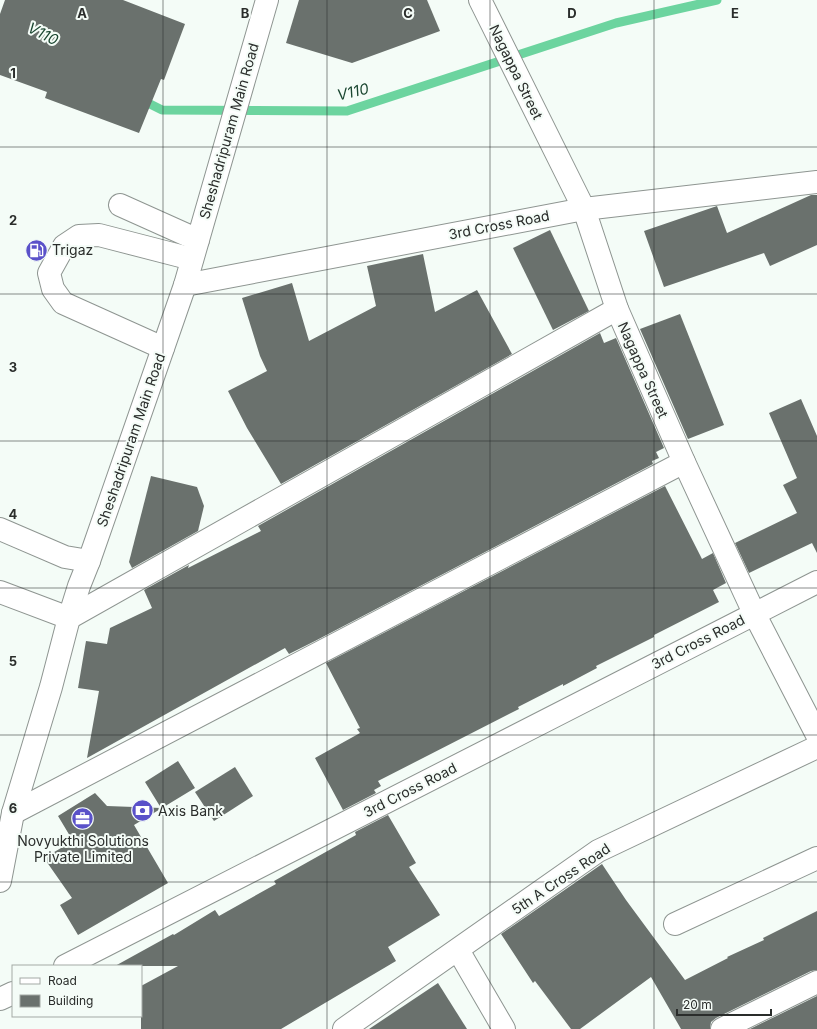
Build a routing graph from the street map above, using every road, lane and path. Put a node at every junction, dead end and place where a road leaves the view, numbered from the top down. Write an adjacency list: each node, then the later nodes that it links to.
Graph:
1 (267, 0): 6 (street, Sheshadripuram Main Road)
2 (480, 0): 5 (street, Nagappa Street)
3 (817, 182): 5 (street, 3rd Cross Road)
4 (120, 205): 6 (street)
5 (584, 209): 7 (street, 3rd Cross Road); 8 (street, Nagappa Street)
6 (195, 249): 7 (street, Sheshadripuram Main Road); 9 (street)
7 (184, 285): 9 (street, Sheshadripuram Main Road)
8 (617, 309): 10 (street, Nagappa Street); 16 (street)
9 (163, 348): 12 (street, Sheshadripuram Main Road)
10 (684, 462): 15 (street, Nagappa Street); 19 (street)
11 (0, 529): 12 (street)
12 (89, 561): 16 (street, Sheshadripuram Main Road)
13 (817, 582): 15 (street, 3rd Cross Road)
14 (0, 592): 16 (street)
15 (754, 613): 17 (street, Nagappa Street); 24 (street, 3rd Cross Road)
16 (69, 618): 19 (street, Sheshadripuram Main Road)
17 (817, 735)
18 (817, 747): 23 (street, 5th A Cross Road)
19 (13, 813): 21 (street, Sheshadripuram Main Road)
20 (817, 858): 22 (street)
21 (0, 881)
22 (675, 924)
23 (458, 950): 28 (street, 5th A Cross Road); 29 (street)
24 (67, 965)
25 (817, 982): 30 (street)
26 (12, 993): 27 (street)
27 (0, 999)
28 (344, 1029)
29 (504, 1029)
30 (722, 1029)

